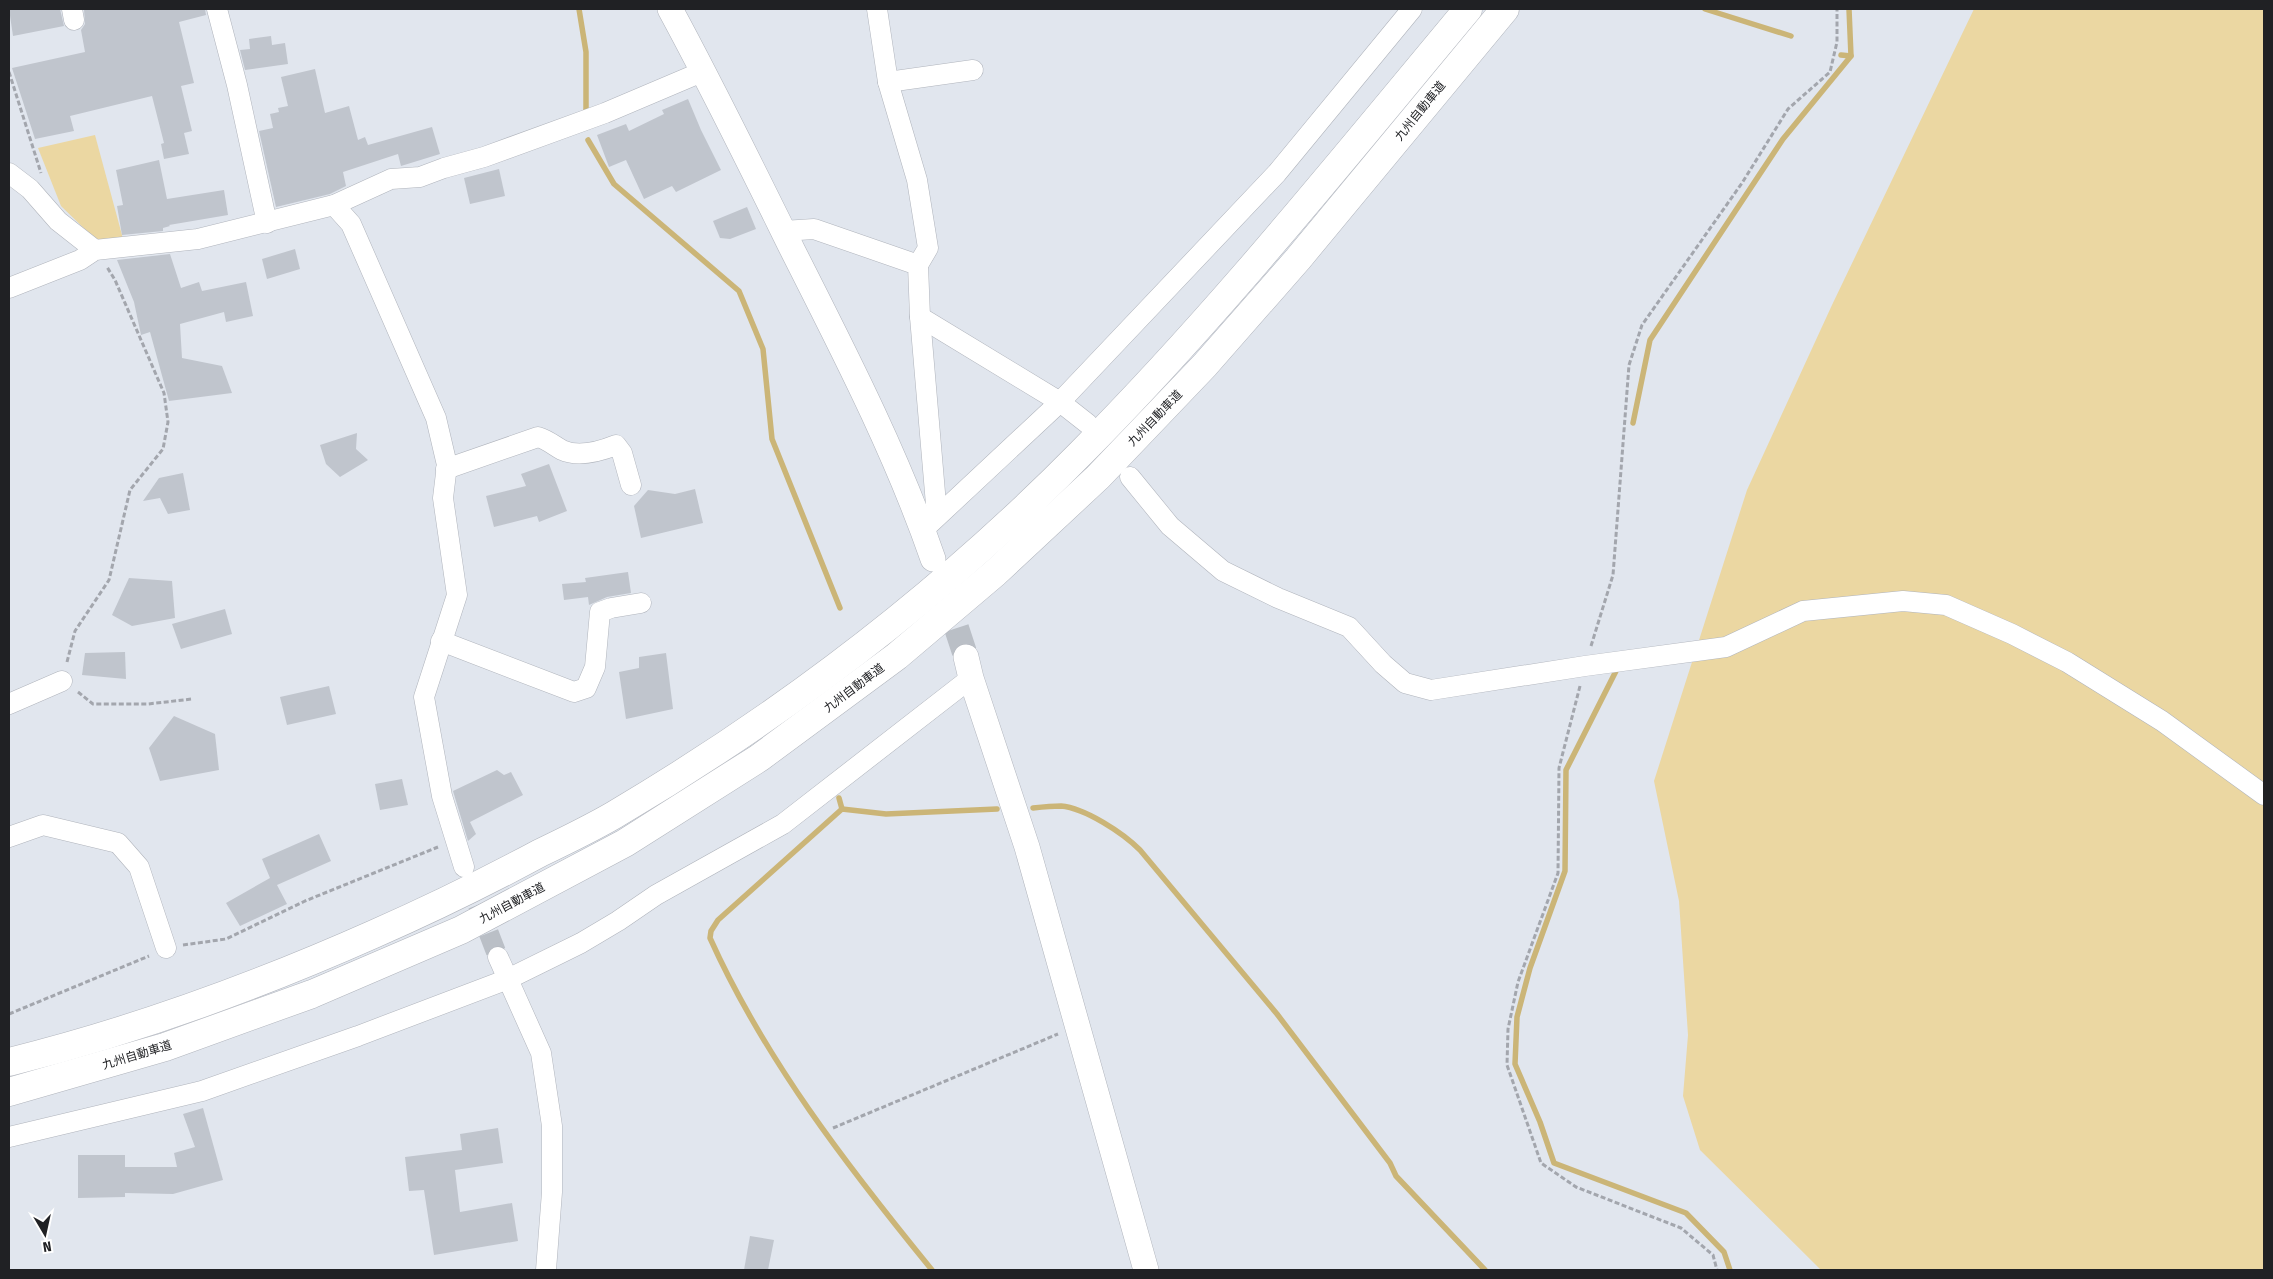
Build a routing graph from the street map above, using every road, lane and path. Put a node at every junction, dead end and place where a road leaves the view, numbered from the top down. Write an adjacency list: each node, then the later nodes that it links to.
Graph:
1 (217, 9): 15 (street)
2 (670, 9): 9 (street)
3 (877, 9): 11 (street)
4 (1412, 9): 21 (street)
5 (1468, 9): 44 (highway)
6 (1505, 9): 45 (highway, 九州自動車道)
7 (1837, 9): 30 (path)
8 (973, 70): 11 (street)
9 (704, 71): 14 (street); 16 (street)
10 (9, 72): 13 (path)
11 (888, 82): 18 (street)
12 (9, 173): 17 (street)
13 (43, 178)
14 (334, 205): 15 (street); 23 (street)
15 (267, 223): 17 (street)
16 (784, 231): 18 (street); 26 (street)
17 (95, 250): 19 (street); 32 (path)
18 (918, 265): 20 (street)
19 (9, 288)
20 (920, 317): 21 (street); 26 (street)
21 (1060, 402): 22 (street); 26 (street)
22 (1088, 424)
23 (446, 469): 25 (street); 29 (street)
24 (1130, 477): 30 (street)
25 (631, 485)
26 (930, 523): 27 (street)
27 (933, 559)
28 (641, 603): 29 (street)
29 (441, 640): 37 (street)
30 (1585, 666): 35 (street); 50 (path)
31 (968, 667): 41 (street); 43 (street)
32 (62, 681): 33 (path); 34 (street)
33 (192, 699)
34 (9, 704)
35 (2264, 795)
36 (9, 836): 39 (street)
37 (456, 840): 38 (street); 39 (path)
38 (464, 868)
39 (166, 948): 42 (path)
40 (498, 957): 41 (street)
41 (508, 978): 47 (street); 48 (street)
42 (9, 1014)
43 (1077, 1026): 46 (path); 49 (street)
44 (9, 1062)
45 (9, 1092)
46 (833, 1128)
47 (9, 1137)
48 (546, 1270)
49 (1146, 1270)
50 (1717, 1270)

